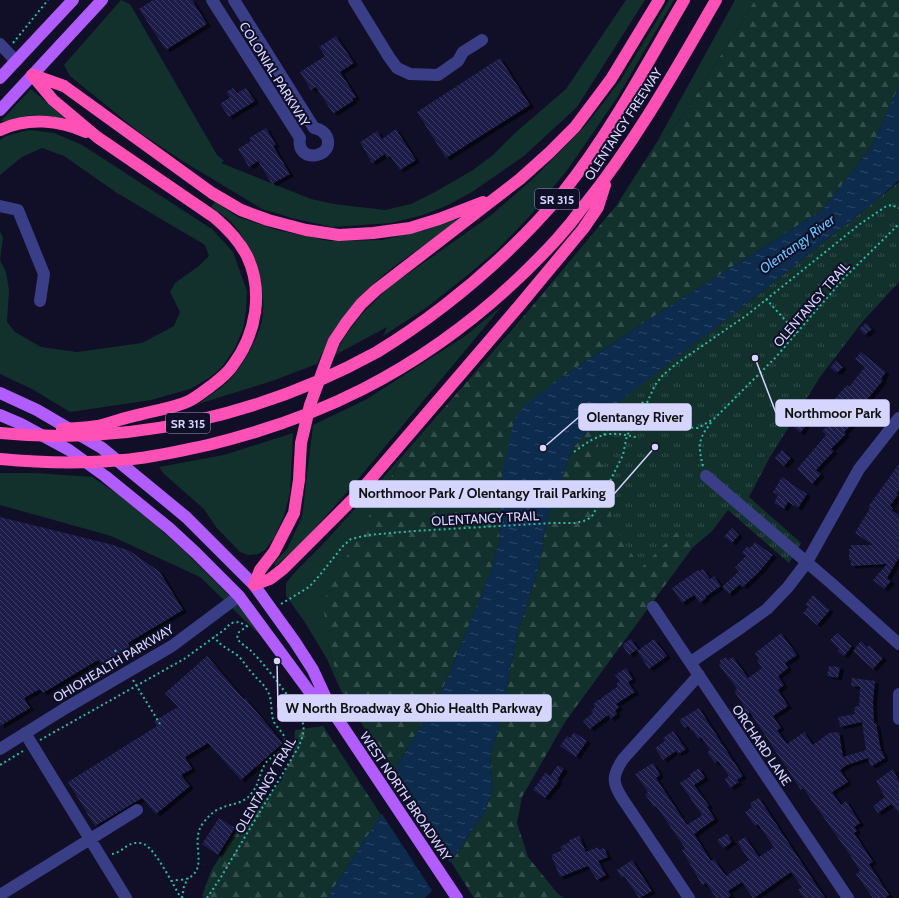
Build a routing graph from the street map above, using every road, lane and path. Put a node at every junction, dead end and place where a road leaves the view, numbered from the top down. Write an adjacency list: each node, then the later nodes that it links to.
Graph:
1 (48, 0): 11 (path)
2 (73, 0): 12 (main road)
3 (102, 0): 13 (main road)
4 (212, 0): 5 (street, COLONIAL PARKWAY)
5 (234, 0)
6 (354, 0): 10 (street)
7 (659, 0): 19 (highway)
8 (684, 0): 32 (highway, OLENTANGY FREEWAY / SR 315)
9 (716, 0): 18 (highway, OLENTANGY FREEWAY / SR 315)
10 (482, 40)
11 (3, 48): 12 (street)
12 (16, 60): 13 (main road); 14 (main road)
13 (32, 75): 15 (main road); 17 (highway); 19 (highway)
14 (0, 78)
15 (0, 110)
16 (0, 130): 17 (highway)
17 (97, 137): 32 (highway)
18 (608, 177): 37 (highway, OLENTANGY FREEWAY / SR 315); 40 (highway)
19 (495, 197): 40 (highway)
20 (0, 206): 24 (street)
21 (899, 208): 23 (path)
22 (899, 224): 25 (path, OLENTANGY TRAIL)
23 (766, 299): 25 (path); 27 (path)
24 (40, 301)
25 (797, 332): 29 (path, OLENTANGY TRAIL)
26 (0, 393): 40 (main road, WEST NORTH BROADWAY)
27 (648, 400): 31 (path); 33 (path)
28 (0, 415): 41 (main road, WEST NORTH BROADWAY)
29 (715, 418): 31 (path, OLENTANGY TRAIL); 38 (path)
30 (899, 418): 39 (street)
31 (642, 422): 34 (path)
32 (4, 434)
33 (604, 434): 34 (path); 36 (path)
34 (627, 435): 35 (path); 42 (path, OLENTANGY TRAIL)
35 (639, 438)
36 (574, 452)
37 (0, 460)
38 (706, 476): 39 (street)
39 (807, 562): 45 (street); 47 (street)
40 (254, 585): 41 (main road); 52 (main road, WEST NORTH BROADWAY)
41 (239, 596): 52 (main road, WEST NORTH BROADWAY); 55 (street, OHIOHEALTH PARKWAY)
42 (286, 601)
43 (653, 607): 47 (street, ORCHARD LANE)
44 (214, 636): 56 (path); 62 (path); 68 (path, OLENTANGY TRAIL)
45 (899, 644)
46 (115, 650): 48 (path)
47 (690, 662): 49 (street, ORCHARD LANE)
48 (123, 664)
49 (699, 675): 69 (street); 70 (street, ORCHARD LANE)
50 (131, 677): 54 (path)
51 (899, 694): 53 (street)
52 (332, 709): 64 (main road, WEST NORTH BROADWAY)
53 (899, 719)
54 (160, 724)
55 (25, 733): 56 (street); 57 (street, OHIOHEALTH PARKWAY)
56 (32, 745): 58 (path); 60 (street)
57 (0, 749)
58 (0, 765)
59 (137, 810): 60 (street)
60 (90, 839): 65 (street); 66 (street)
61 (108, 850): 63 (path)
62 (188, 878): 63 (path); 67 (path)
63 (171, 881): 67 (path)
64 (455, 894)
65 (0, 895)
66 (126, 898)
67 (181, 898)
68 (207, 898)
69 (689, 898)
70 (848, 898)

